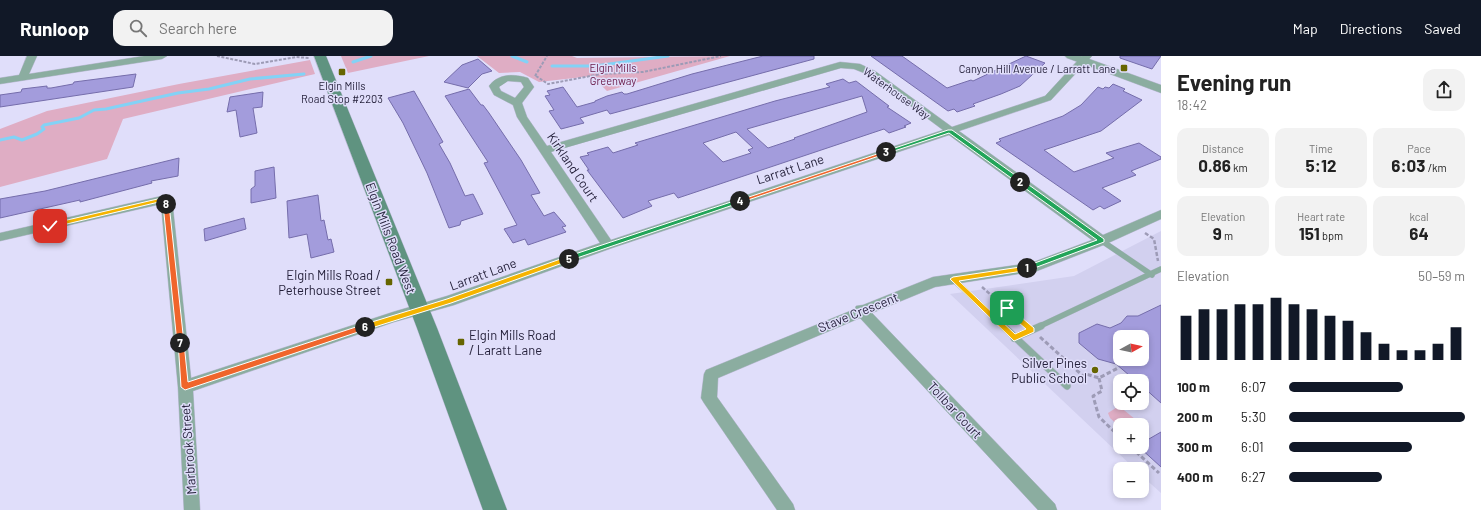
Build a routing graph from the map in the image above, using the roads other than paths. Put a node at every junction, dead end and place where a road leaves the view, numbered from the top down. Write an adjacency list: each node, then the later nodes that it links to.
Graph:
1 (32, 56): 6 (street)
2 (162, 56): 6 (street)
3 (1071, 56): 5 (street)
4 (316, 57): 19 (main road, Elgin Mills Road West)
5 (1085, 58): 8 (street); 10 (street, Larratt Lane)
6 (22, 78): 7 (street)
7 (0, 81)
8 (1161, 89)
9 (517, 103): 11 (street, Kirkland Court)
10 (950, 131): 11 (street, Waterhouse Way); 14 (street, Waterhouse Way); 15 (street, Larratt Lane)
11 (545, 150): 15 (street, Kirkland Court)
12 (1161, 214): 14 (street, Stave Crescent)
13 (0, 237): 23 (street, Marbrook Street)
14 (1102, 241): 17 (lane); 18 (street, Stave Crescent)
15 (608, 244): 19 (street, Larratt Lane)
16 (1161, 269): 17 (lane)
17 (1152, 275): 21 (lane)
18 (953, 279): 20 (street, Stave Crescent); 21 (lane)
19 (419, 309): 23 (street, Larratt Lane); 25 (main road, Elgin Mills Road West)
20 (862, 310): 26 (street, Stave Crescent); 27 (street, Tollbar Court)
21 (1014, 338): 22 (lane)
22 (1067, 386)
23 (185, 387): 24 (street, Marbrook Street)
24 (192, 510)
25 (495, 510)
26 (787, 510)
27 (1049, 510)

